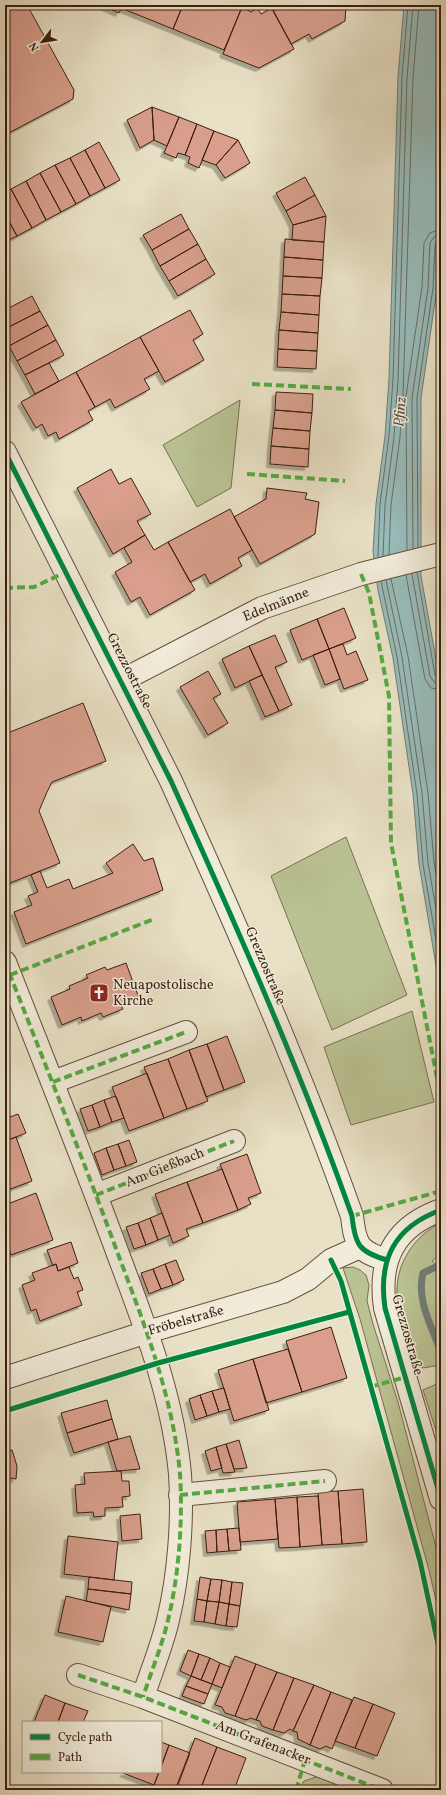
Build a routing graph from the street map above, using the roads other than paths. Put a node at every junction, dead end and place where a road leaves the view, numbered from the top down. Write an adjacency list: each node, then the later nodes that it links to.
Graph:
1 (5, 452): 3 (street, Grezzostraße)
2 (434, 555): 3 (street, Edelmänne)
3 (121, 681): 10 (street, Grezzostraße)
4 (5, 962): 6 (street)
5 (186, 1032): 6 (street)
6 (53, 1082): 8 (street)
7 (234, 1141): 8 (street, Am Gießbach)
8 (96, 1195): 12 (street)
9 (441, 1210): 11 (street, Grezzostraße)
10 (360, 1247): 11 (street); 12 (street, Fröbelstraße)
11 (387, 1260): 16 (street, Grezzostraße)
12 (146, 1332): 13 (street, Fröbelstraße); 15 (street)
13 (5, 1378)
14 (326, 1481): 15 (street)
15 (180, 1495): 18 (street)
16 (441, 1499)
17 (78, 1675): 18 (street, Am Grafenacker)
18 (143, 1697): 19 (street, Am Grafenacker)
19 (382, 1790)

